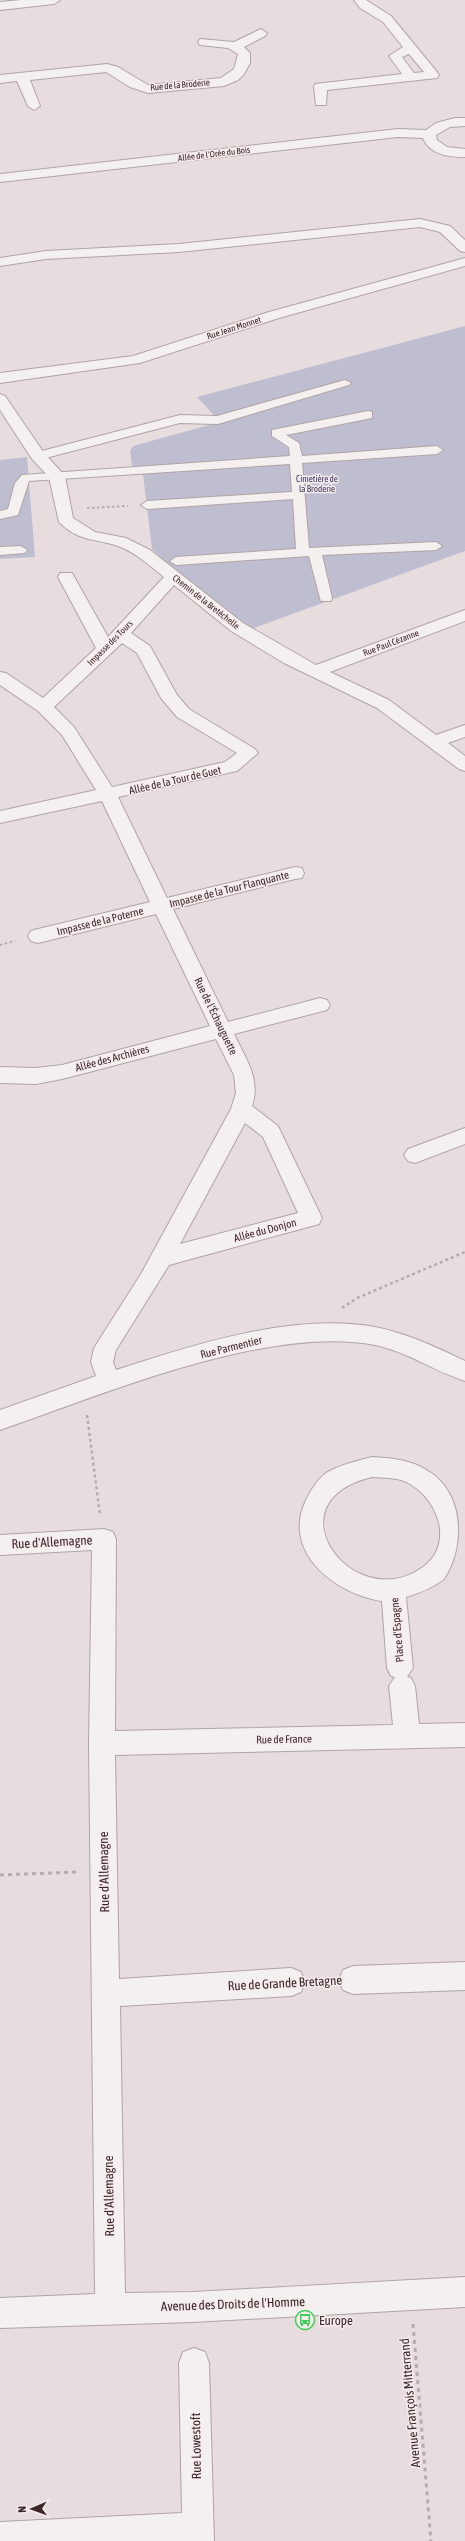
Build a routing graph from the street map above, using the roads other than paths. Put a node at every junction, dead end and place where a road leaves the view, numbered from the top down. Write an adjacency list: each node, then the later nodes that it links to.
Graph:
1 (54, 0): 3 (street)
2 (360, 0): 7 (street)
3 (0, 6)
4 (262, 33): 6 (street)
5 (204, 42): 6 (street)
6 (236, 46): 8 (street, Rue de la Broderie)
7 (412, 46): 9 (street); 9 (street)
8 (22, 77): 10 (street, Rue de la Broderie); 12 (street)
9 (410, 77): 11 (street)
10 (0, 79)
11 (321, 102)
12 (34, 106)
13 (465, 122): 14 (street)
14 (429, 134): 15 (street); 16 (street, Allée de l'Orée du Bois)
15 (465, 153)
16 (0, 178)
17 (465, 248): 18 (street)
18 (0, 262)
19 (465, 262): 20 (street, Rue Jean Monnet)
20 (0, 378)
21 (345, 383): 25 (lane)
22 (0, 399): 25 (street)
23 (368, 415): 26 (lane)
24 (437, 450): 26 (lane)
25 (38, 456): 27 (street)
26 (295, 461): 27 (lane); 28 (lane)
27 (57, 476): 30 (lane); 35 (street, Chemin de la Bretéchelle)
28 (297, 496): 29 (lane); 34 (lane)
29 (147, 505)
30 (0, 515)
31 (436, 546): 34 (lane)
32 (21, 550): 33 (lane)
33 (0, 552)
34 (309, 552): 35 (lane); 37 (lane)
35 (175, 569): 39 (street, Impasse des Tours); 41 (street, Chemin de la Bretéchelle)
36 (66, 578): 40 (street)
37 (326, 598)
38 (465, 615): 41 (street, Rue Paul Cézanne)
39 (121, 634): 40 (street, Impasse des Tours); 47 (street, Allée de la Tour de Guet)
40 (106, 648): 43 (street, Impasse des Tours)
41 (316, 671): 45 (street, Chemin de la Bretéchelle)
42 (0, 677): 43 (street, Rue de l'Échauguette)
43 (44, 706): 47 (street, Rue de l'Échauguette)
44 (465, 731): 45 (street)
45 (434, 742): 46 (street, Chemin de la Bretéchelle)
46 (465, 765)
47 (108, 795): 48 (street); 50 (street, Rue de l'Échauguette)
48 (0, 817)
49 (295, 873): 50 (street, Impasse de la Tour Flanquante)
50 (163, 905): 51 (street, Impasse de la Poterne); 53 (street, Rue de l'Échauguette)
51 (38, 936)
52 (320, 1005): 53 (street, Allée des Archières)
53 (223, 1029): 54 (street, Allée des Archières); 55 (street, Rue de l'Échauguette)
54 (0, 1074)
55 (241, 1109): 58 (street, Rue de l'Échauguette); 58 (street, Allée du Donjon)
56 (465, 1136): 57 (street)
57 (415, 1155)
58 (161, 1258): 60 (street, Rue de l'Échauguette)
59 (465, 1372): 60 (street, Rue Parmentier)
60 (109, 1380): 61 (street, Rue Parmentier)
61 (0, 1420)
62 (0, 1545): 66 (street, Rue d'Allemagne)
63 (393, 1592): 63 (street, Place d'Espagne); 65 (street, Place d'Espagne)
64 (465, 1735): 65 (street, Rue de France)
65 (407, 1736): 66 (street, Rue de France)
66 (102, 1743): 70 (street, Rue d'Allemagne)
67 (465, 1976): 68 (street, Rue de Grande Bretagne)
68 (353, 1980)
69 (291, 1982): 70 (street, Rue de Grande Bretagne)
70 (106, 1993): 72 (street, Rue d'Allemagne)
71 (465, 2292): 72 (street, Avenue des Droits de l'Homme)
72 (110, 2308): 73 (street, Avenue des Droits de l'Homme)
73 (0, 2313)
74 (194, 2363): 75 (street, Rue Lowestoft)
75 (198, 2535): 76 (street, Rue Lowestoft)
76 (0, 2538)

